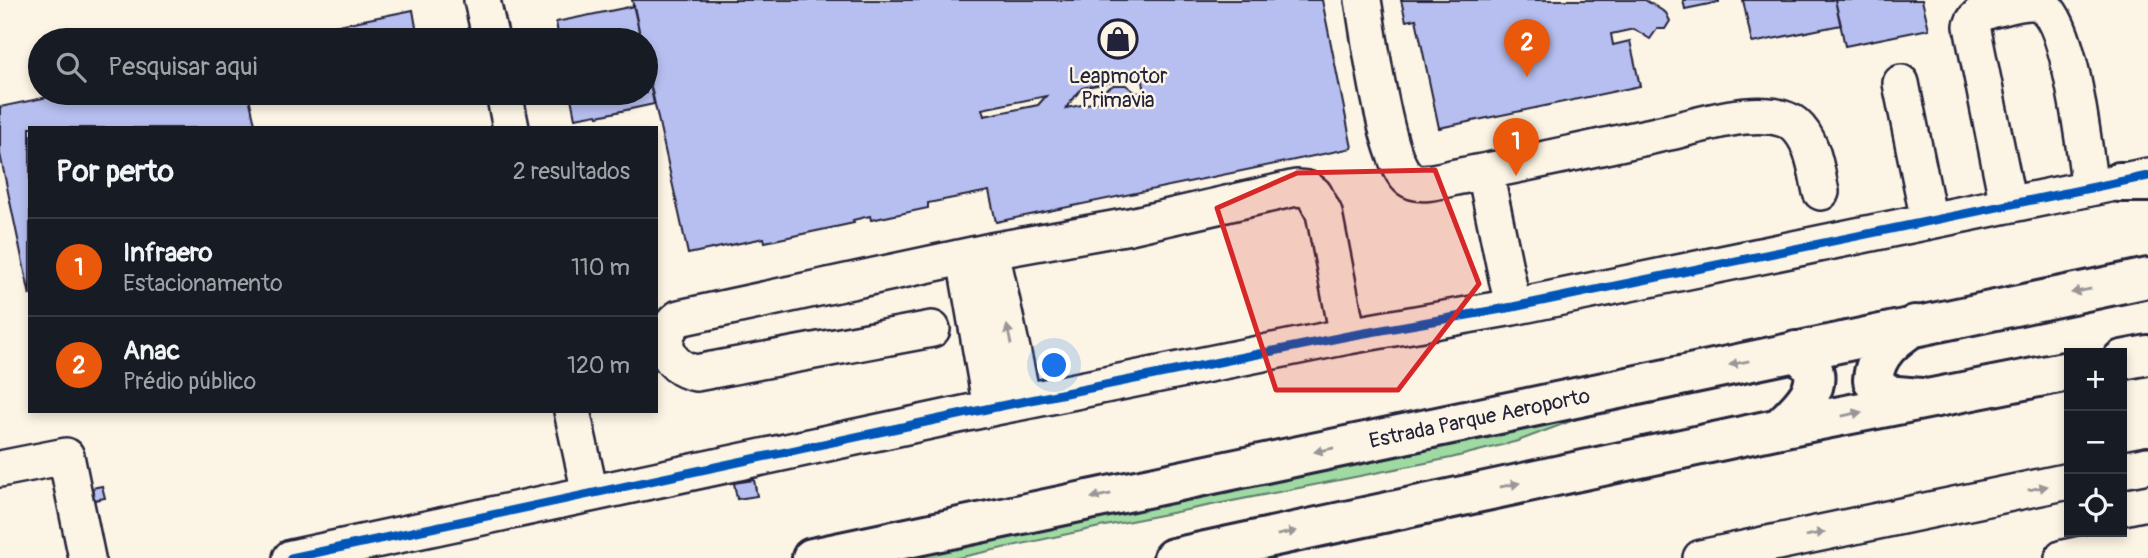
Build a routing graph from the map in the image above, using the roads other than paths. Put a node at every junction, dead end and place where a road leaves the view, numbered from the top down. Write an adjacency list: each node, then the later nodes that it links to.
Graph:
1 (482, 0): 3 (street)
2 (1363, 0): 7 (street)
3 (488, 28)
4 (1901, 83): 11 (street)
5 (506, 105): 6 (street)
6 (511, 126)
7 (1485, 172): 9 (street); 14 (street)
8 (2126, 182): 10 (street); 10 (street)
9 (1821, 192)
10 (2008, 205): 11 (street)
11 (1929, 221): 14 (street)
12 (978, 255): 16 (street); 17 (street); 23 (street)
13 (2148, 278): 15 (main road, Estrada Parque Aeroporto, one-way to 15)
14 (1513, 307): 17 (street)
15 (1915, 325): 18 (main road, Estrada Parque Aeroporto); 22 (main road)
16 (932, 329)
17 (1348, 336): 23 (street)
18 (1796, 351): 25 (main road); 34 (main road, Estrada Parque Aeroporto, one-way to 34)
19 (2148, 355): 20 (main road)
20 (2127, 359)
21 (2064, 372): 22 (main road)
22 (1930, 399): 25 (main road, one-way to 22)
23 (1007, 405): 30 (street)
24 (572, 413): 30 (street)
25 (1780, 428): 35 (main road, one-way to 25)
26 (2148, 465): 28 (street)
27 (0, 469): 32 (street)
28 (2127, 469)
29 (2064, 482): 36 (street, one-way to 29)
30 (590, 493): 33 (street)
31 (2148, 540): 37 (street)
32 (88, 558)
33 (291, 558)
34 (812, 558)
35 (1173, 558)
36 (1701, 558)
37 (2063, 558)

